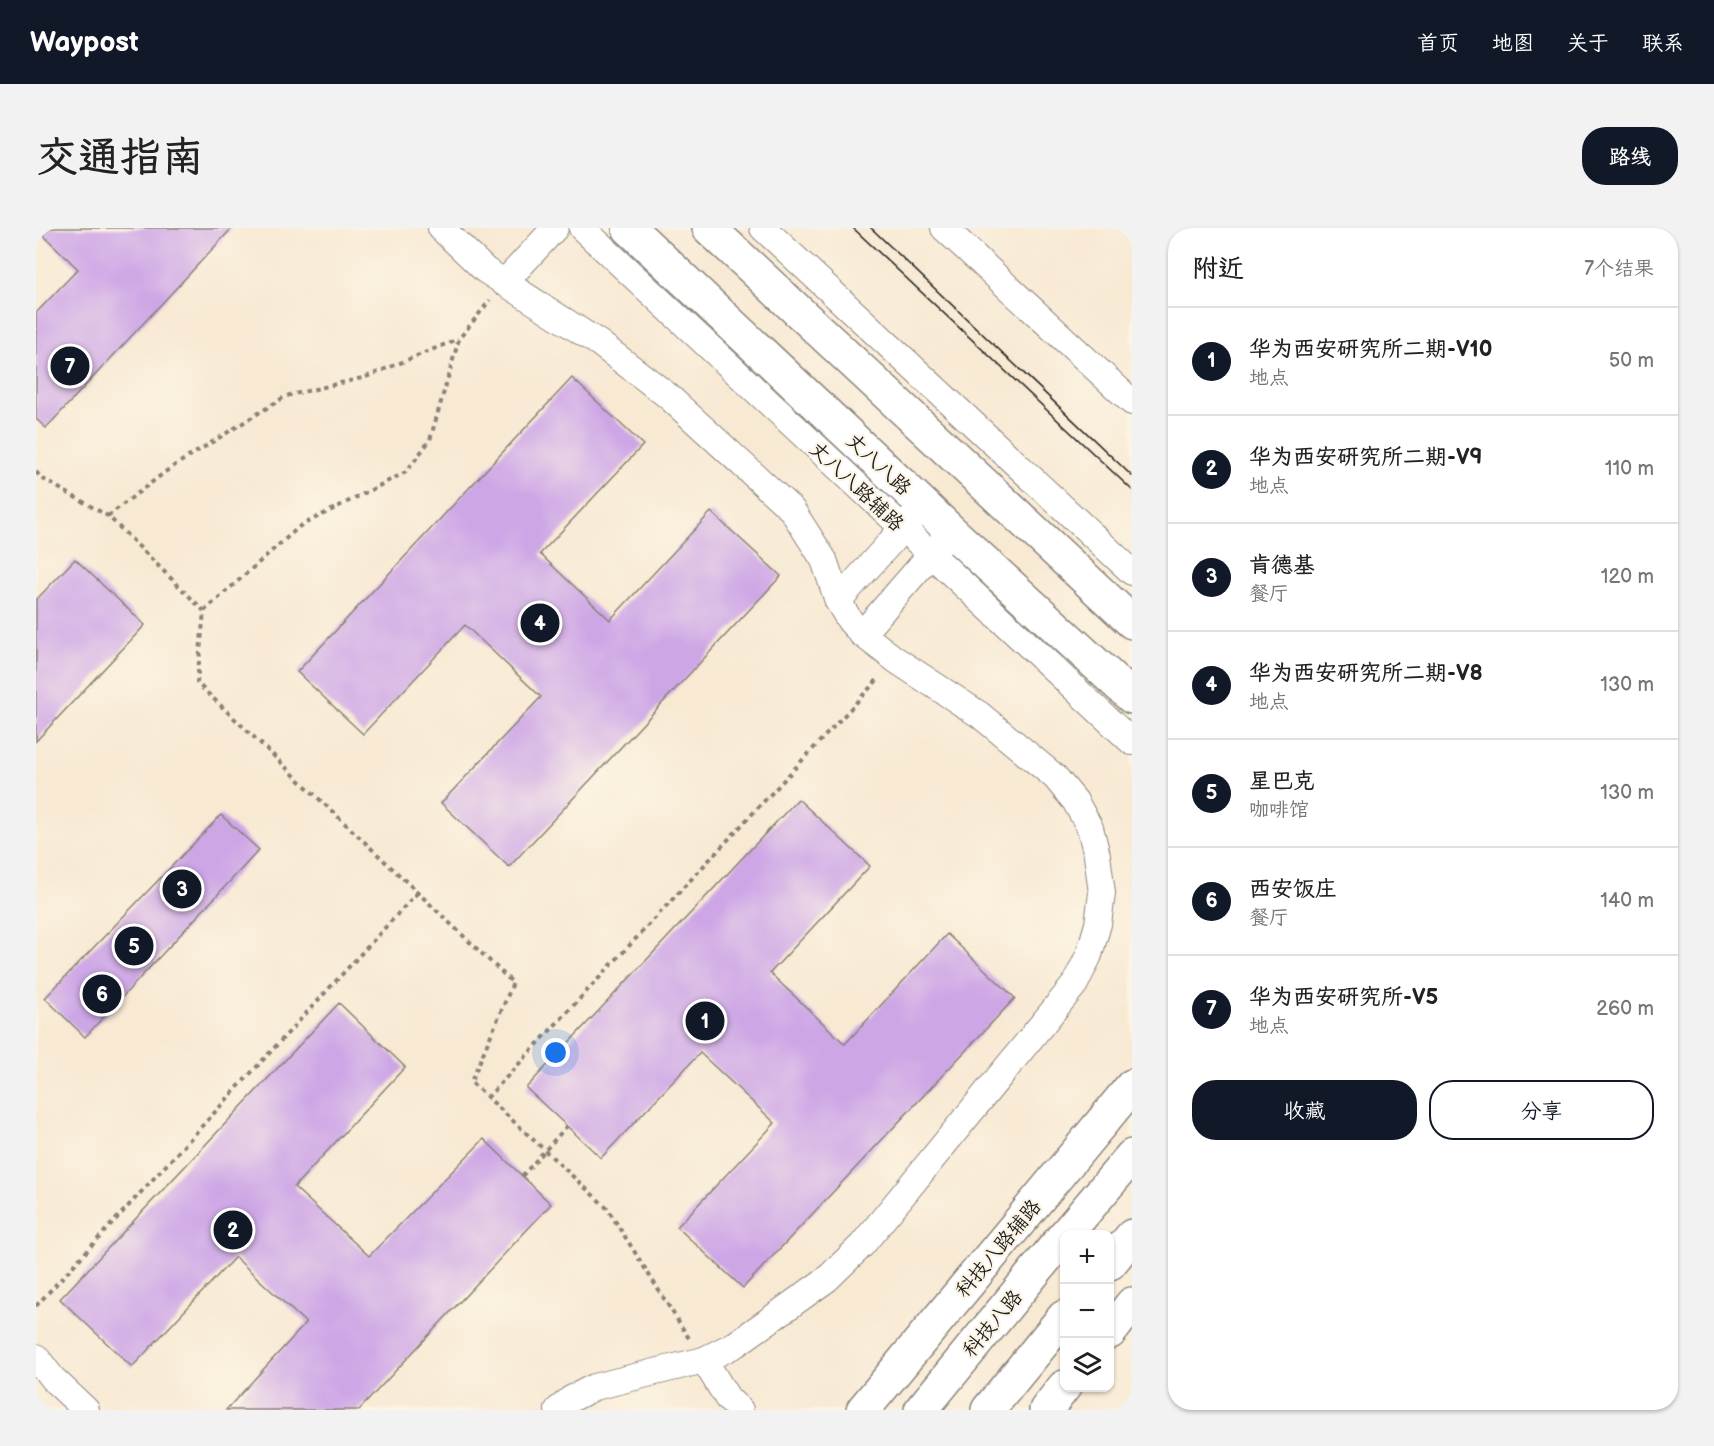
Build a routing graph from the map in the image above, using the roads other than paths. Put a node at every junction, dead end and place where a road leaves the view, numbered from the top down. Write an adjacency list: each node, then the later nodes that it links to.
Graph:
1 (441, 228): 8 (street)
2 (555, 228): 8 (street)
3 (582, 228): 10 (street, 丈八八路辅路)
4 (629, 228): 10 (main road, 丈八八路)
5 (709, 228): 14 (main road)
6 (763, 228): 12 (street)
7 (944, 228): 9 (street)
8 (504, 283): 13 (street)
9 (1132, 402)
10 (913, 518): 11 (main road, 丈八八路); 13 (street)
11 (941, 543): 15 (street); 16 (main road, 丈八八路); 17 (street)
12 (1132, 572)
13 (838, 601): 15 (street)
14 (1132, 622)
15 (862, 634): 28 (street)
16 (1132, 697)
17 (1132, 742)
18 (1132, 1086): 33 (main road, 科技八路辅路)
19 (1132, 1156): 20 (main road, 科技八路)
20 (1069, 1230)
21 (1132, 1236): 23 (main road)
22 (1060, 1241): 34 (main road, 科技八路)
23 (1114, 1258)
24 (1132, 1304): 26 (main road)
25 (1060, 1323): 35 (main road)
26 (1114, 1327)
27 (36, 1357): 30 (street)
28 (704, 1360): 31 (street); 32 (street)
29 (1061, 1392): 36 (main road)
30 (86, 1410)
31 (558, 1410)
32 (740, 1410)
33 (863, 1410)
34 (921, 1410)
35 (988, 1410)
36 (1046, 1410)

